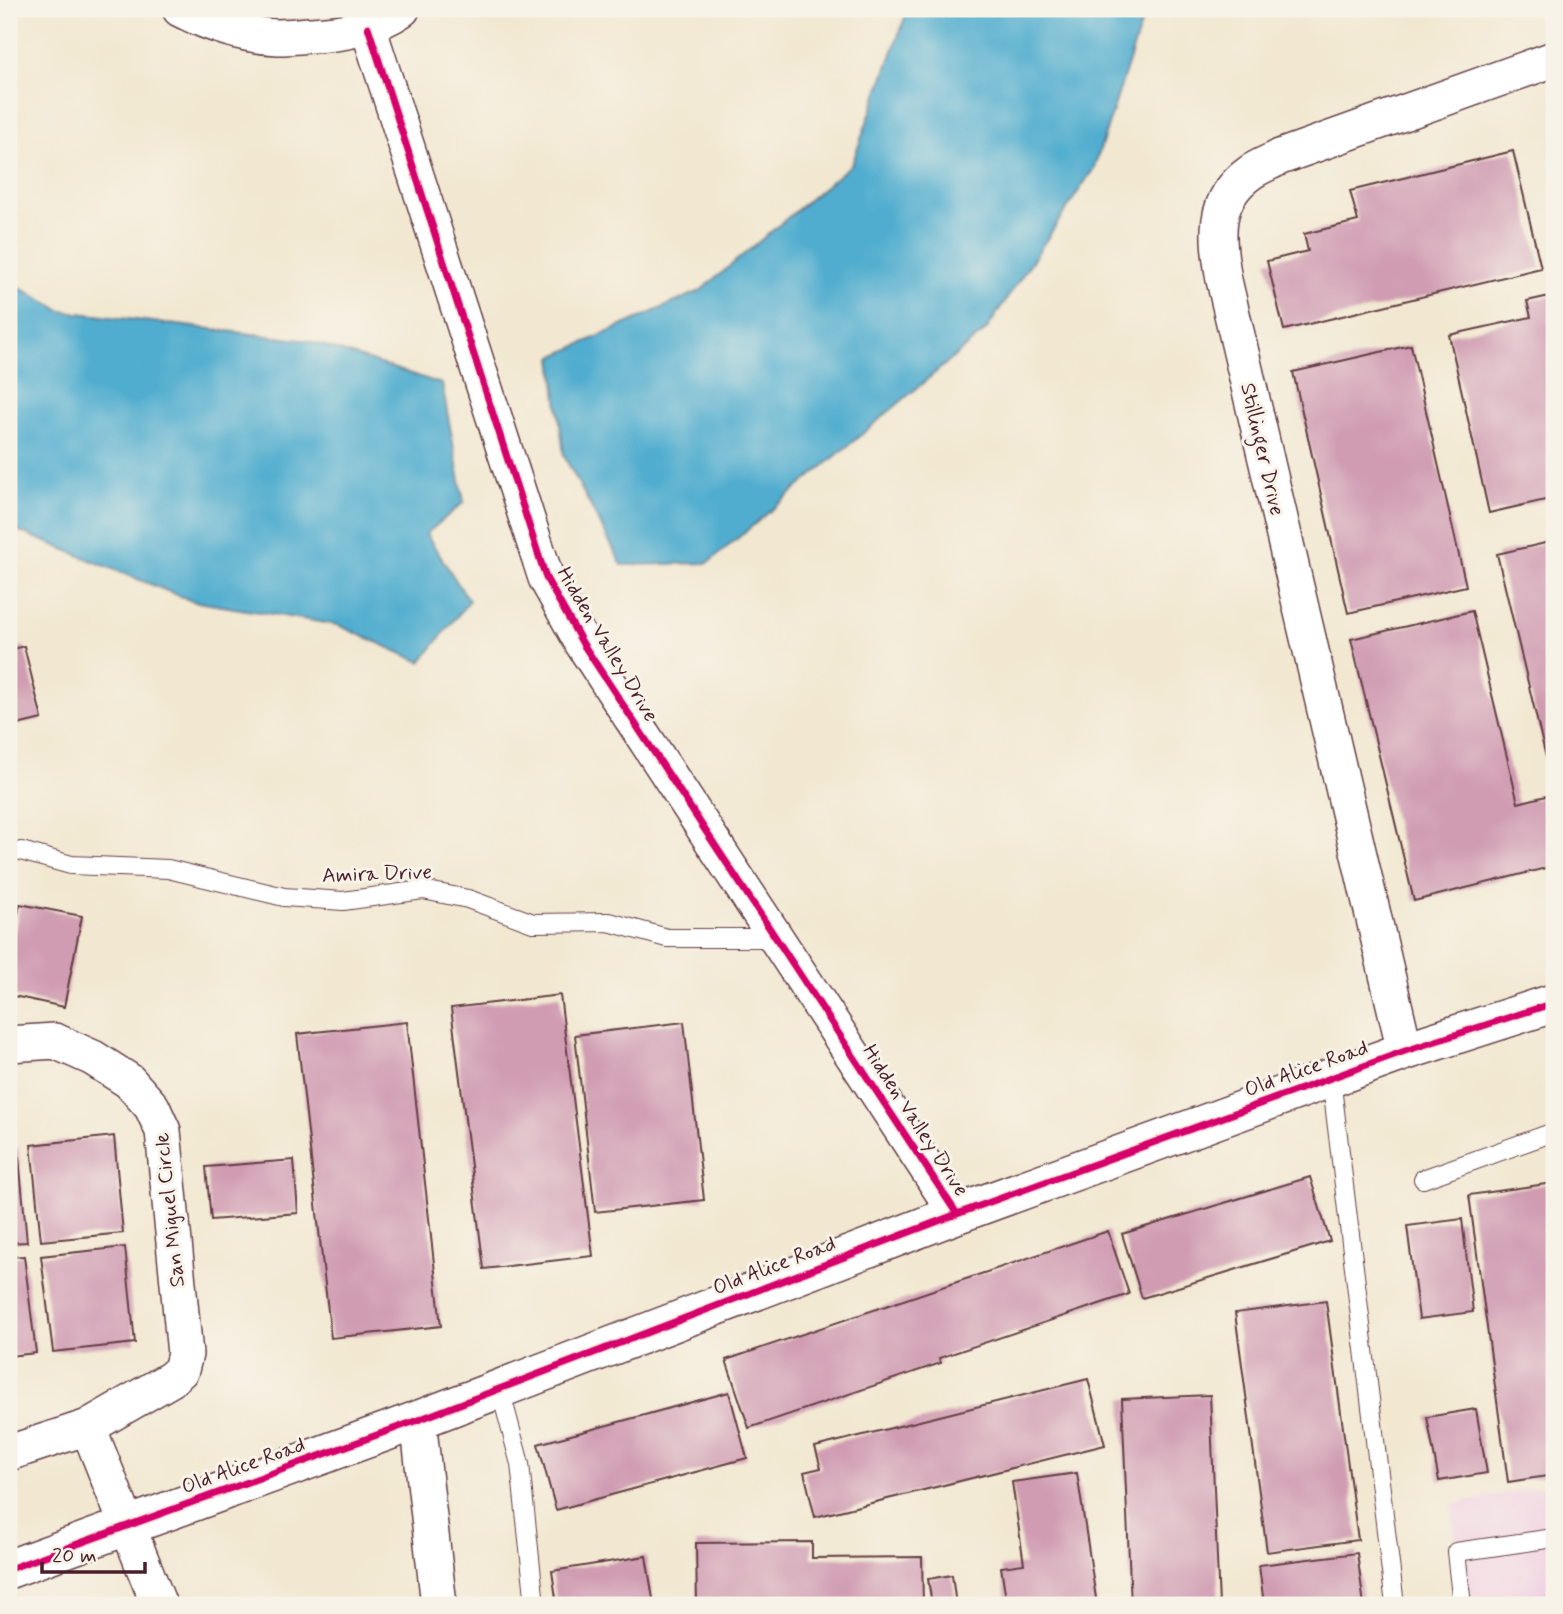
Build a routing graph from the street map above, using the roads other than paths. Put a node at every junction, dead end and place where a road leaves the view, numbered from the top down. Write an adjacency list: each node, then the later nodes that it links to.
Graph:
1 (180, 9): 3 (street)
2 (402, 9): 3 (street)
3 (368, 27): 6 (street, Hidden Valley Drive)
4 (1554, 59): 9 (street, Stillinger Drive)
5 (21, 850): 6 (lane, Amira Drive)
6 (775, 938): 13 (street, Hidden Valley Drive)
7 (1554, 1005): 9 (street, Old Alice Road)
8 (9, 1044): 16 (street, San Miguel Circle)
9 (1405, 1051): 10 (street, Old Alice Road)
10 (1331, 1078): 13 (street, Old Alice Road); 24 (lane)
11 (1554, 1132): 12 (lane)
12 (1423, 1179)
13 (957, 1214): 14 (street, Old Alice Road)
14 (500, 1389): 15 (street, Old Alice Road); 23 (lane)
15 (418, 1420): 18 (street, Old Alice Road); 22 (street)
16 (88, 1427): 17 (street, San Miguel Circle); 18 (street)
17 (9, 1453)
18 (127, 1526): 20 (street, Old Alice Road); 21 (street)
19 (1554, 1538): 25 (lane)
20 (9, 1569)
21 (159, 1605)
22 (439, 1605)
23 (535, 1605)
24 (1395, 1605)
25 (1462, 1605)

